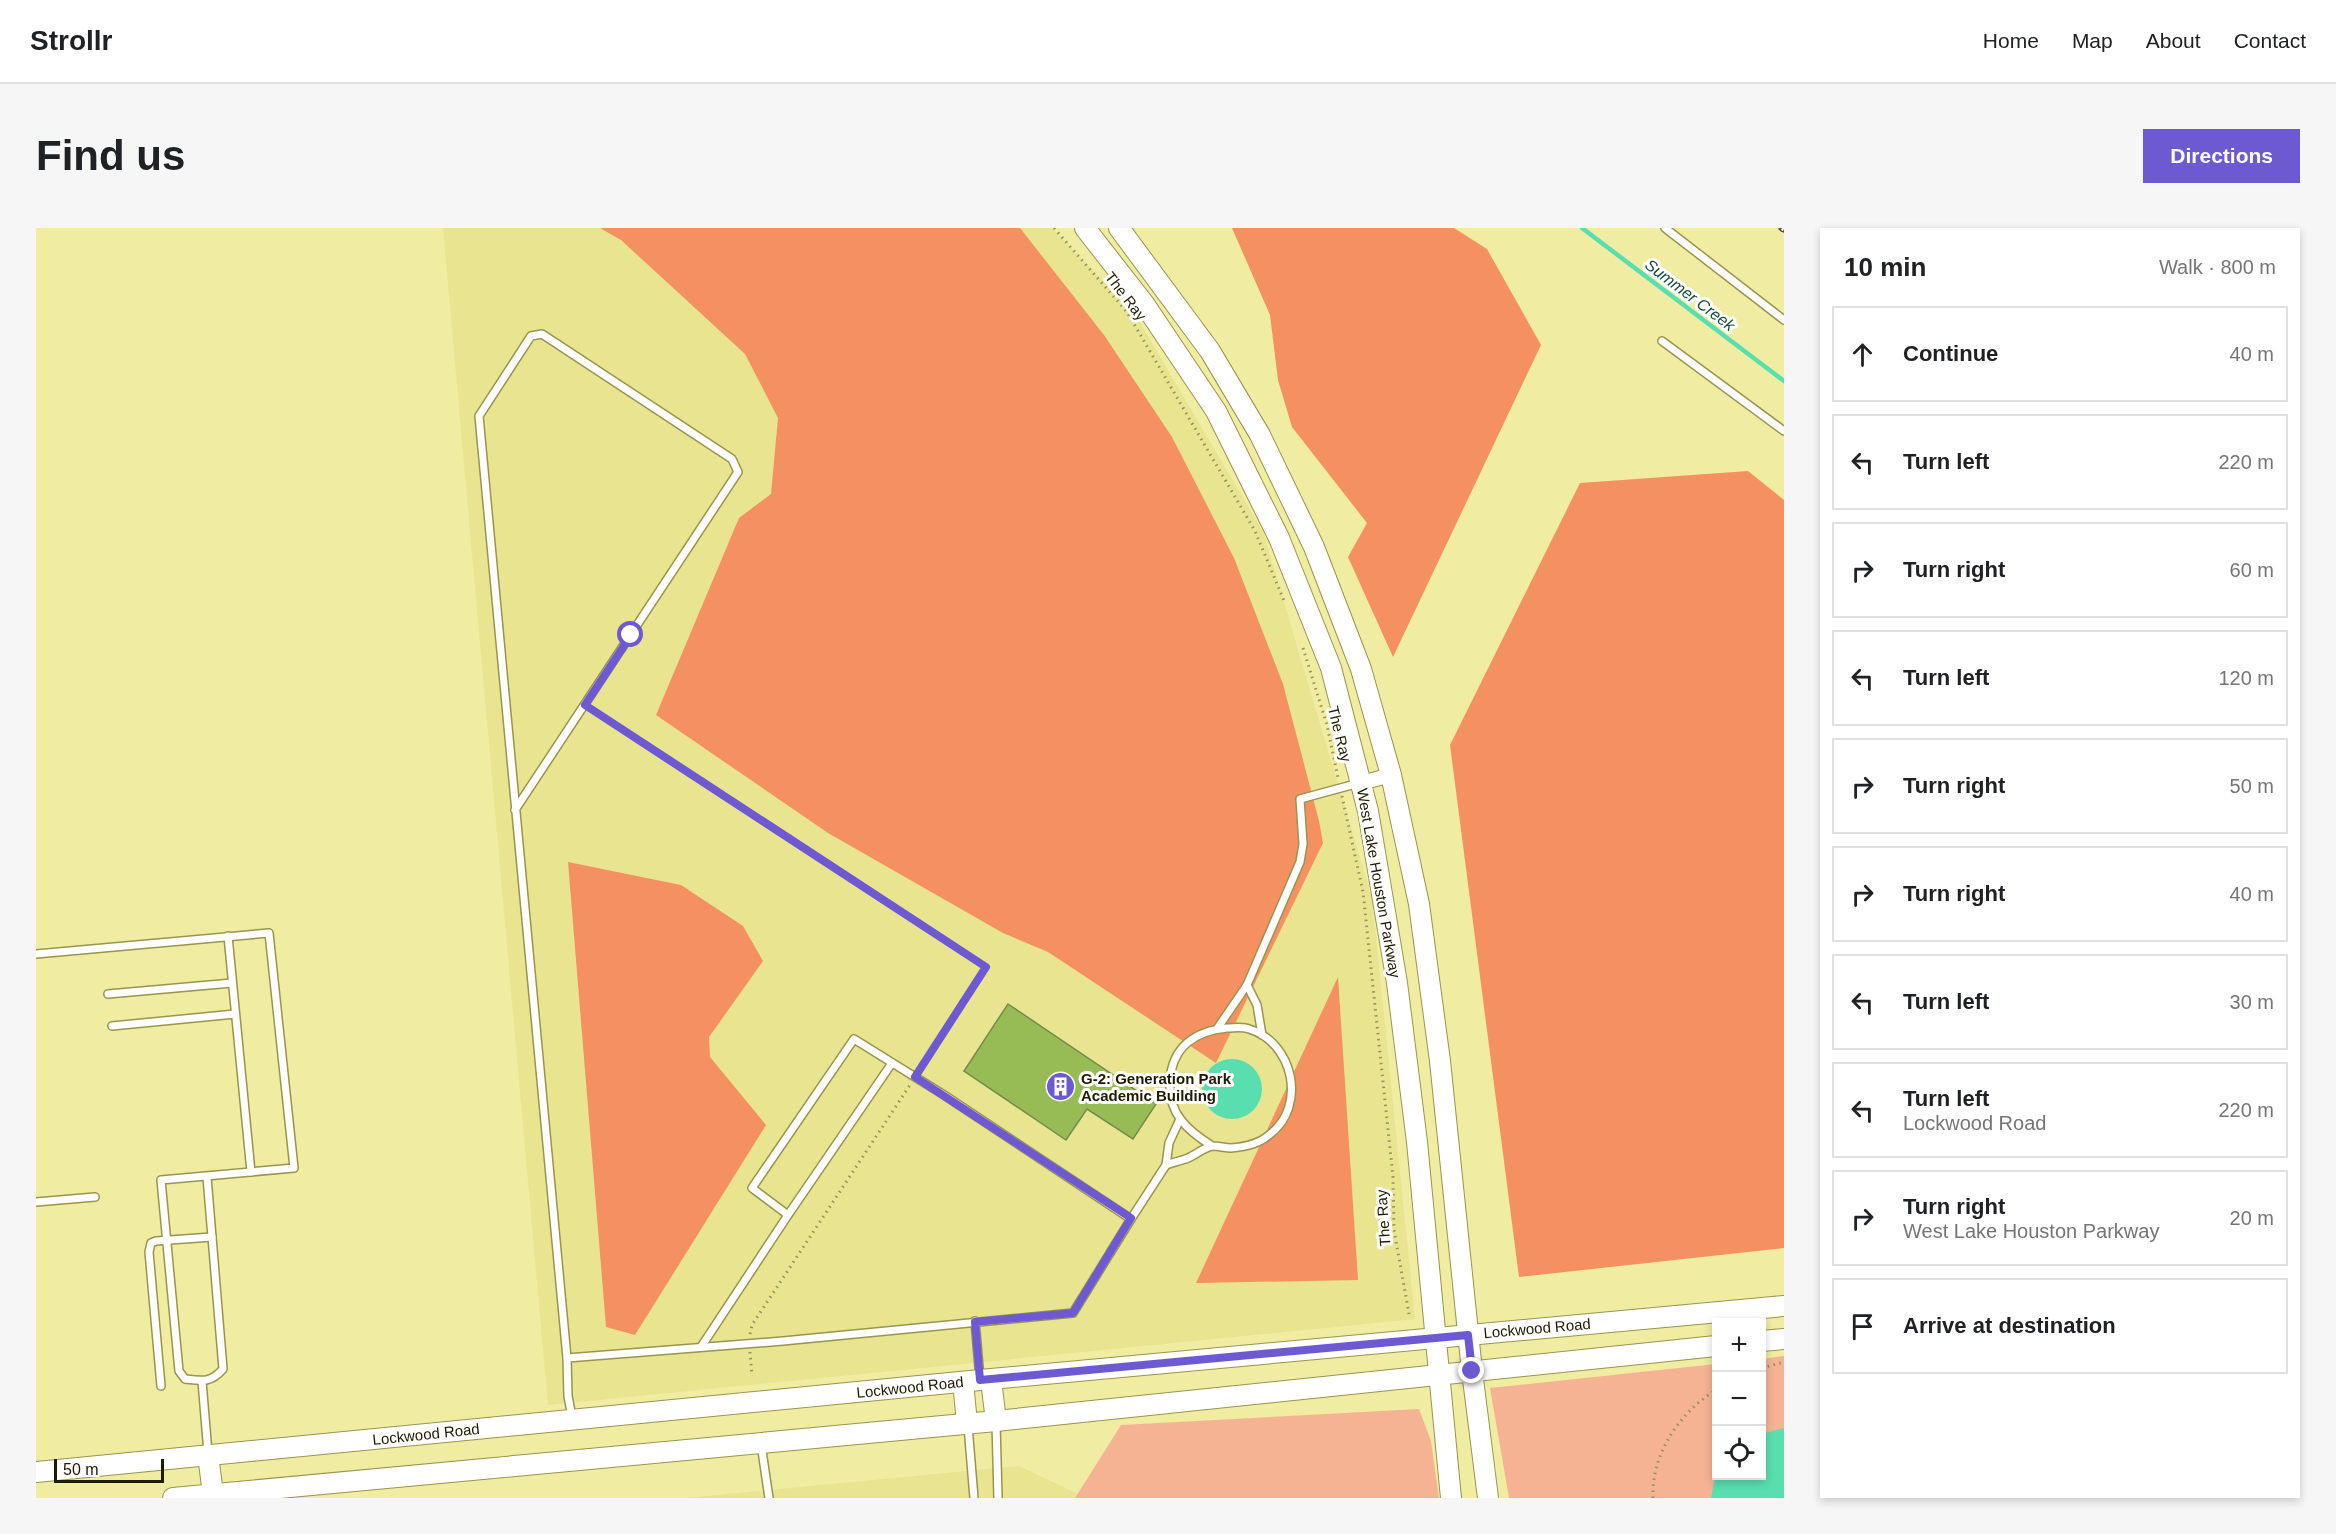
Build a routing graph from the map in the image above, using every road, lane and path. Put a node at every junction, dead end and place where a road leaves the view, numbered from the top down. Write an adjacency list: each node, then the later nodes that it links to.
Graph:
1 (1054, 228): 8 (path, The Ray)
2 (1085, 228): 12 (main road, West Lake Houston Parkway)
3 (1119, 228): 11 (main road, West Lake Houston Parkway)
4 (1665, 228): 5 (lane)
5 (1784, 320)
6 (1662, 340): 7 (lane)
7 (1784, 431)
8 (1285, 603)
9 (1302, 646): 13 (path, The Ray)
10 (585, 705): 14 (lane); 14 (lane); 25 (path)
11 (1391, 775): 12 (street); 40 (main road, West Lake Houston Parkway)
12 (1361, 783): 13 (lane); 41 (main road, West Lake Houston Parkway)
13 (1340, 788): 18 (lane); 38 (path, The Ray)
14 (515, 810): 47 (lane)
15 (228, 936): 16 (lane); 17 (lane); 29 (lane)
16 (36, 954)
17 (232, 983): 19 (lane); 20 (lane)
18 (1247, 985): 22 (lane); 23 (lane)
19 (108, 994)
20 (235, 1014): 21 (lane); 29 (lane)
21 (112, 1026)
22 (1217, 1029): 23 (lane); 26 (lane)
23 (1262, 1035): 27 (lane)
24 (892, 1063): 25 (lane); 33 (lane); 33 (lane)
25 (915, 1077): 34 (lane); 44 (path)
26 (1180, 1119): 27 (lane); 28 (lane)
27 (1212, 1146): 28 (lane)
28 (1166, 1165): 34 (lane)
29 (251, 1172): 30 (lane)
30 (207, 1177): 35 (lane); 36 (lane)
31 (95, 1197): 32 (lane)
32 (36, 1202)
33 (788, 1215): 46 (lane)
34 (1131, 1218): 39 (lane)
35 (212, 1237): 36 (lane); 53 (lane)
36 (167, 1240): 53 (lane); 55 (lane)
37 (1784, 1306): 40 (main road, Lockwood Road)
38 (1409, 1314)
39 (975, 1322): 44 (lane); 54 (lane)
40 (1468, 1335): 41 (main road, Lockwood Road); 50 (main road, West Lake Houston Parkway)
41 (1435, 1338): 51 (main road, West Lake Houston Parkway); 54 (main road, Lockwood Road)
42 (1784, 1339): 43 (main road)
43 (1766, 1341)
44 (749, 1344): 46 (lane); 52 (path)
45 (1712, 1346): 50 (main road)
46 (701, 1347): 47 (lane)
47 (567, 1358): 57 (lane)
48 (1784, 1362): 49 (path)
49 (1766, 1367)
50 (1472, 1371): 51 (main road); 69 (main road, West Lake Houston Parkway)
51 (1438, 1375): 58 (main road); 68 (main road, West Lake Houston Parkway)
52 (752, 1377)
53 (202, 1381): 61 (lane)
54 (978, 1381): 57 (main road, Lockwood Road); 58 (main road); 59 (main road)
55 (161, 1386)
56 (1712, 1393): 70 (path)
57 (573, 1420): 61 (main road, Lockwood Road)
58 (996, 1420): 59 (main road); 67 (lane)
59 (968, 1423): 60 (main road); 66 (lane)
60 (761, 1443): 63 (main road); 65 (lane)
61 (208, 1455): 62 (main road, Lockwood Road); 63 (main road)
62 (36, 1472)
63 (213, 1494): 64 (main road)
64 (173, 1498)
65 (769, 1498)
66 (974, 1498)
67 (998, 1498)
68 (1451, 1498)
69 (1488, 1498)
70 (1653, 1498)

